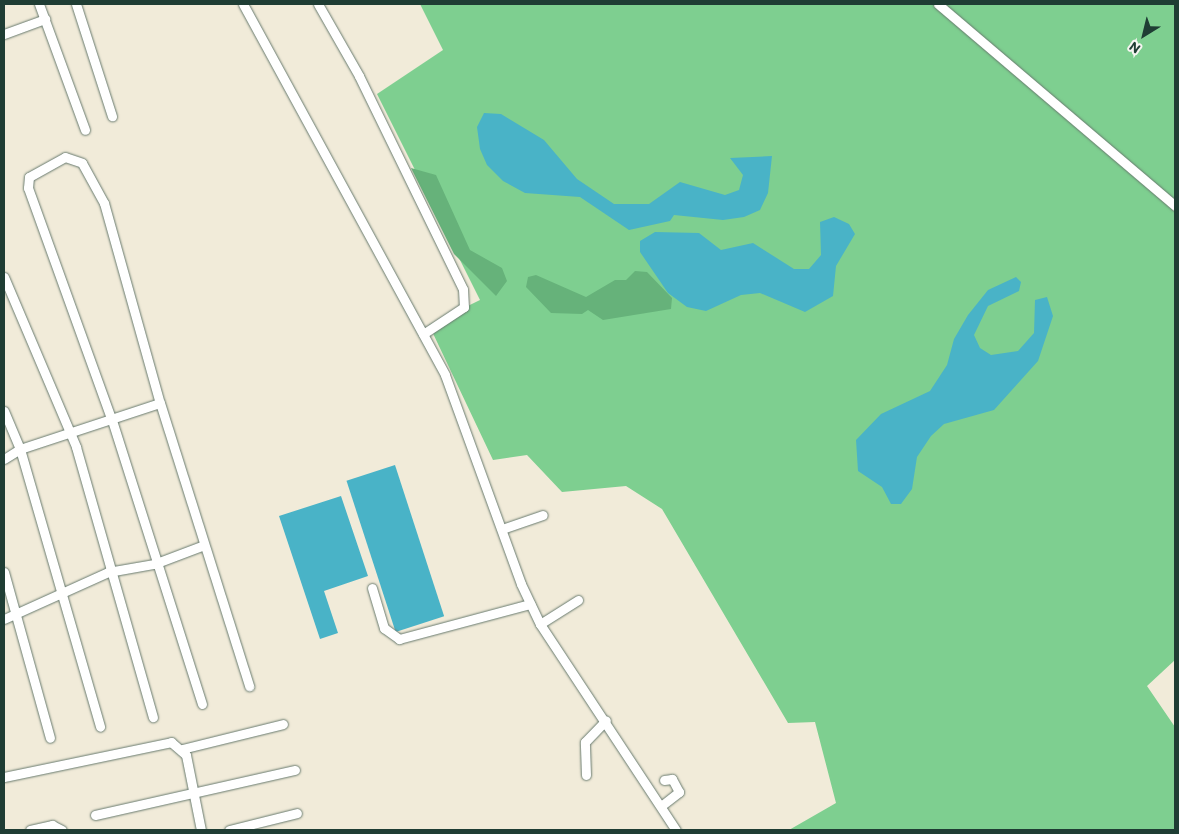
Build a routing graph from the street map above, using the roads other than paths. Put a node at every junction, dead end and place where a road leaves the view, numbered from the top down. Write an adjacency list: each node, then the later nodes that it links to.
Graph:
1 (39, 4): 6 (street)
2 (76, 4): 8 (street)
3 (243, 4): 12 (street)
4 (318, 4): 12 (street)
5 (938, 4): 10 (street)
6 (45, 19): 7 (street); 9 (street)
7 (4, 34)
8 (112, 116)
9 (85, 130)
10 (1175, 206)
11 (4, 277): 16 (street)
12 (423, 334): 20 (street)
13 (160, 403): 15 (street); 15 (street); 21 (street)
14 (4, 411): 17 (street)
15 (112, 421): 16 (street); 22 (street)
16 (68, 433): 17 (street); 24 (street)
17 (20, 449): 18 (street); 26 (street)
18 (4, 459)
19 (543, 515): 20 (street)
20 (502, 529): 28 (street)
21 (204, 545): 22 (street); 32 (street)
22 (154, 564): 24 (street); 33 (street)
23 (4, 572): 29 (street)
24 (108, 572): 26 (street); 34 (street)
25 (372, 588): 28 (street)
26 (60, 593): 29 (street); 37 (street)
27 (578, 600): 31 (street)
28 (530, 604): 31 (street)
29 (14, 613): 30 (street); 38 (street)
30 (4, 619)
31 (540, 624): 35 (street)
32 (249, 686)
33 (202, 704)
34 (152, 717)
35 (606, 720): 41 (street); 45 (street)
36 (283, 724): 39 (street)
37 (100, 726)
38 (50, 738)
39 (182, 749): 42 (street); 44 (street)
40 (295, 770): 44 (street)
41 (586, 775)
42 (4, 777)
43 (664, 780): 45 (street)
44 (194, 794): 46 (street); 50 (street)
45 (661, 806): 52 (street)
46 (95, 814)
47 (297, 814): 51 (street)
48 (30, 830): 49 (street)
49 (62, 830)
50 (201, 830)
51 (230, 830)
52 (676, 830)

